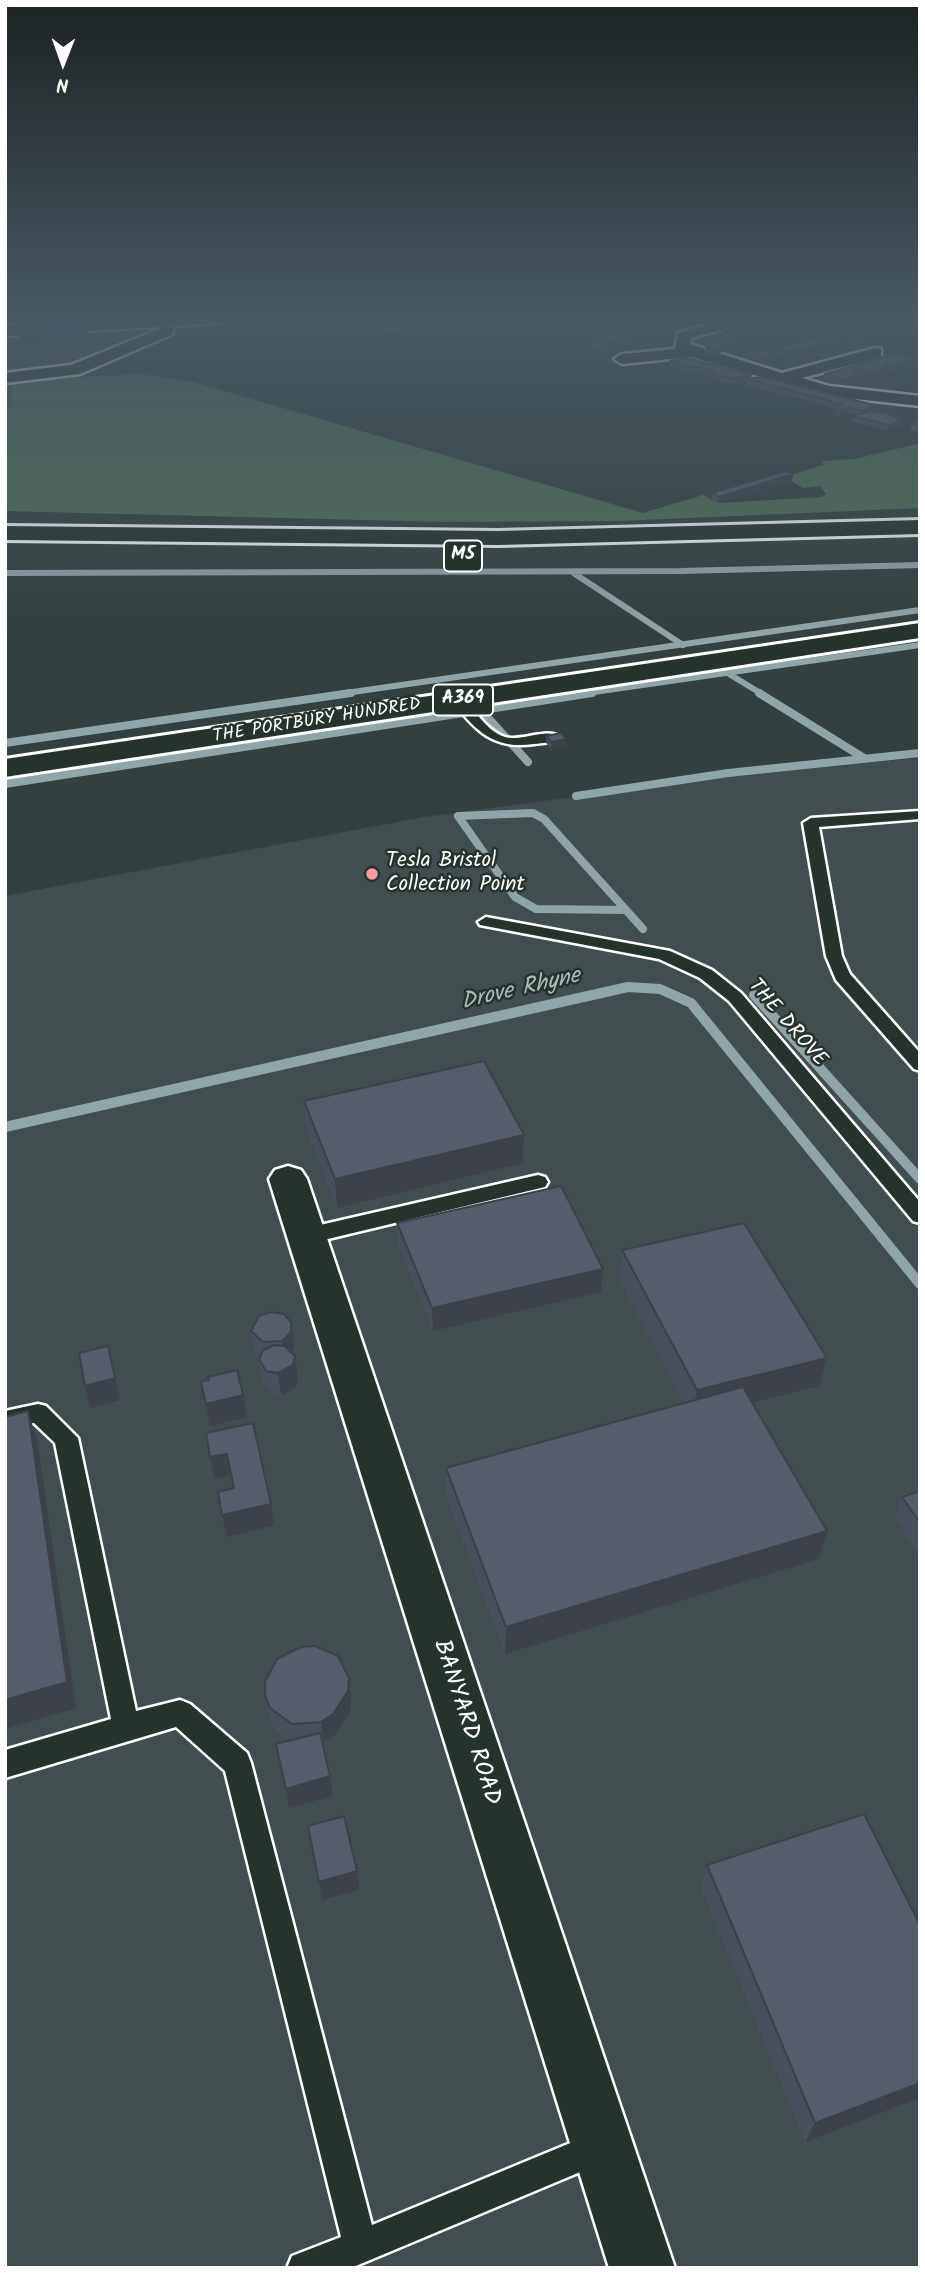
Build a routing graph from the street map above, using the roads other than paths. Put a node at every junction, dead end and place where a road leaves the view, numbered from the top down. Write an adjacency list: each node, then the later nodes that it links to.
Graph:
1 (5, 526): 4 (main road, M5)
2 (920, 527): 4 (main road, M5)
3 (5, 533): 4 (main road, M5)
4 (215, 535)
5 (920, 546): 6 (main road, M5)
6 (5, 553)
7 (920, 631): 8 (main road, THE PORTBURY HUNDRED / A369)
8 (459, 700): 9 (lane); 10 (main road, THE PORTBURY HUNDRED / A369)
9 (553, 737)
10 (5, 768)
11 (920, 815): 13 (lane)
12 (486, 922): 16 (lane, THE DROVE)
13 (920, 1065)
14 (288, 1179): 17 (street, BANYARD ROAD)
15 (538, 1182): 17 (lane)
16 (920, 1216)
17 (307, 1236): 21 (street, BANYARD ROAD)
18 (5, 1420): 19 (lane)
19 (126, 1727): 20 (lane); 22 (lane)
20 (5, 1763)
21 (603, 2145): 22 (lane); 24 (street, BANYARD ROAD)
22 (361, 2247): 23 (lane)
23 (304, 2268)
24 (642, 2268)

